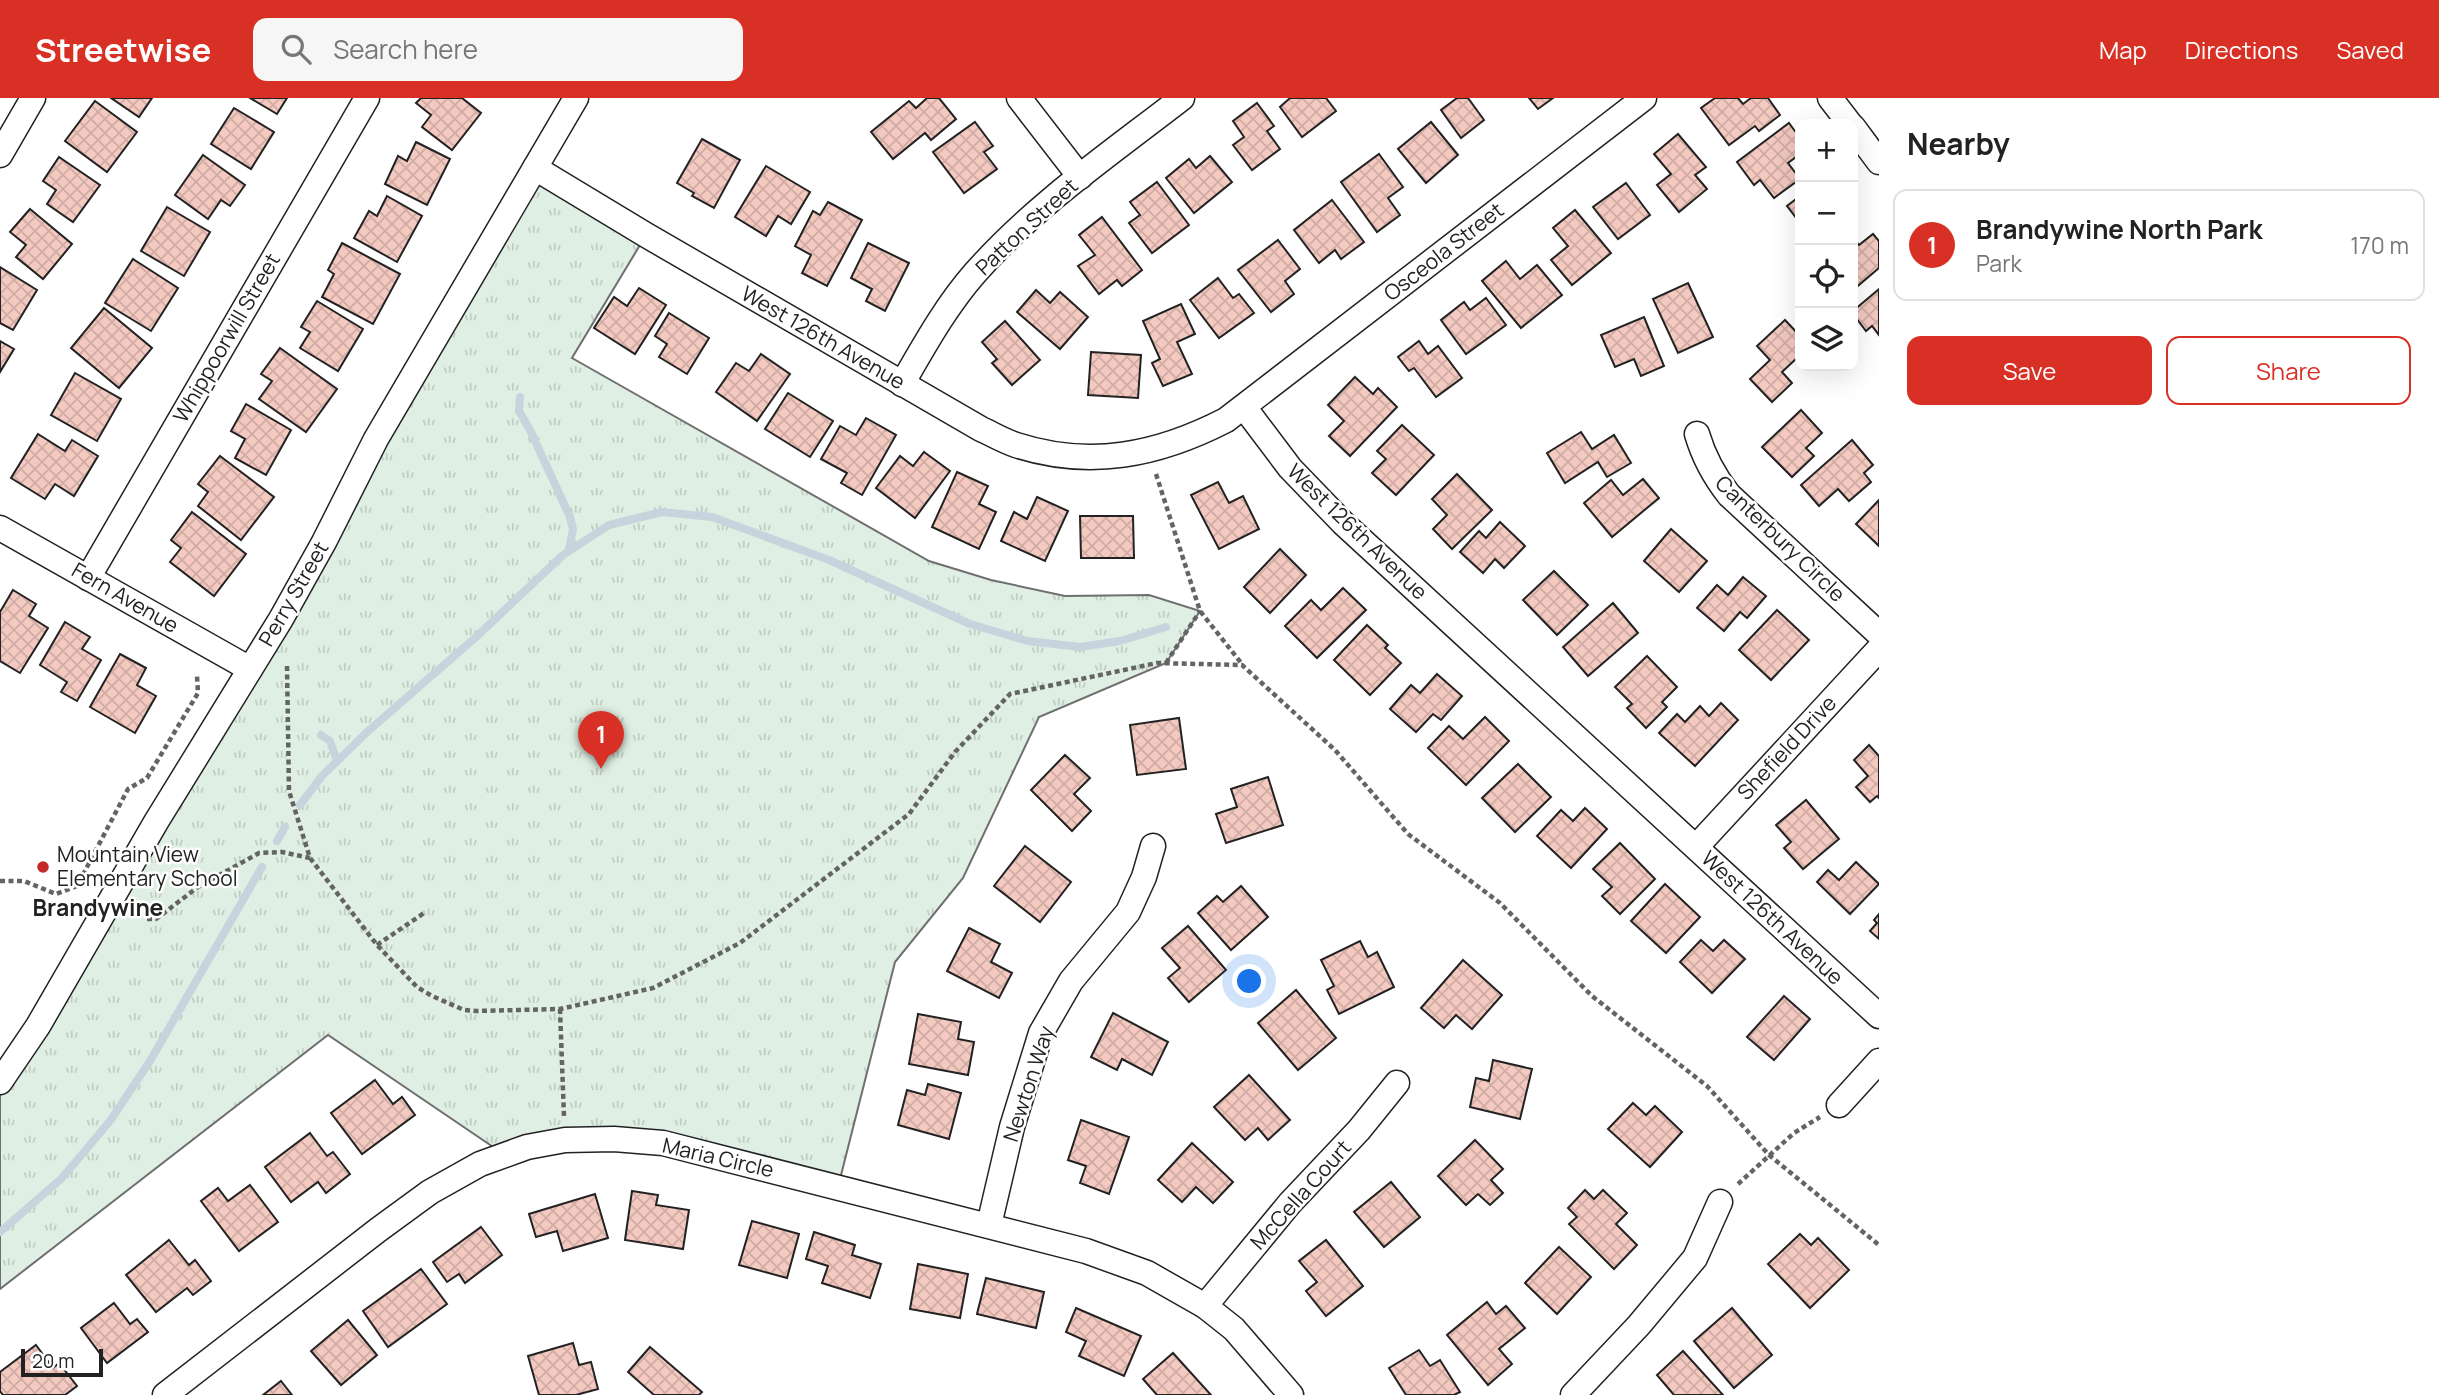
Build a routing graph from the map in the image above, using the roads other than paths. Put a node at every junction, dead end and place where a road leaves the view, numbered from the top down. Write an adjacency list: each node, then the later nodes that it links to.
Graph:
1 (33, 98): 10 (street)
2 (367, 98): 18 (street, Whippoorwill Street)
3 (576, 98): 12 (street, Perry Street)
4 (1019, 98): 13 (street)
5 (1182, 98): 13 (street, Patton Street)
6 (1644, 98): 15 (street, Osceola Street)
7 (1830, 98): 8 (street)
8 (1846, 119)
9 (1858, 134): 11 (street)
10 (0, 154)
11 (1879, 162)
12 (535, 168): 14 (street, West 126th Avenue); 21 (street, Perry Street)
13 (1080, 177): 14 (street, Patton Street)
14 (902, 384): 15 (street, West 126th Avenue)
15 (1244, 407): 23 (street, West 126th Avenue)
16 (1697, 434): 19 (street, Canterbury Circle)
17 (0, 528): 18 (street, Fern Avenue)
18 (88, 578): 21 (street, Fern Avenue)
19 (1879, 634)
20 (1879, 649): 23 (street, Shefield Drive)
21 (250, 669): 26 (street, Perry Street)
22 (1153, 846): 30 (street, Newton Way)
23 (1696, 847): 24 (street, West 126th Avenue)
24 (1879, 1016)
25 (1879, 1061): 28 (street)
26 (0, 1082)
27 (1397, 1083): 31 (street, McCella Court)
28 (1839, 1105)
29 (1720, 1202): 34 (street)
30 (989, 1225): 31 (street, Maria Circle); 32 (street, Maria Circle)
31 (1205, 1306): 33 (street, Maria Circle)
32 (165, 1395)
33 (1291, 1395)
34 (1573, 1395)

